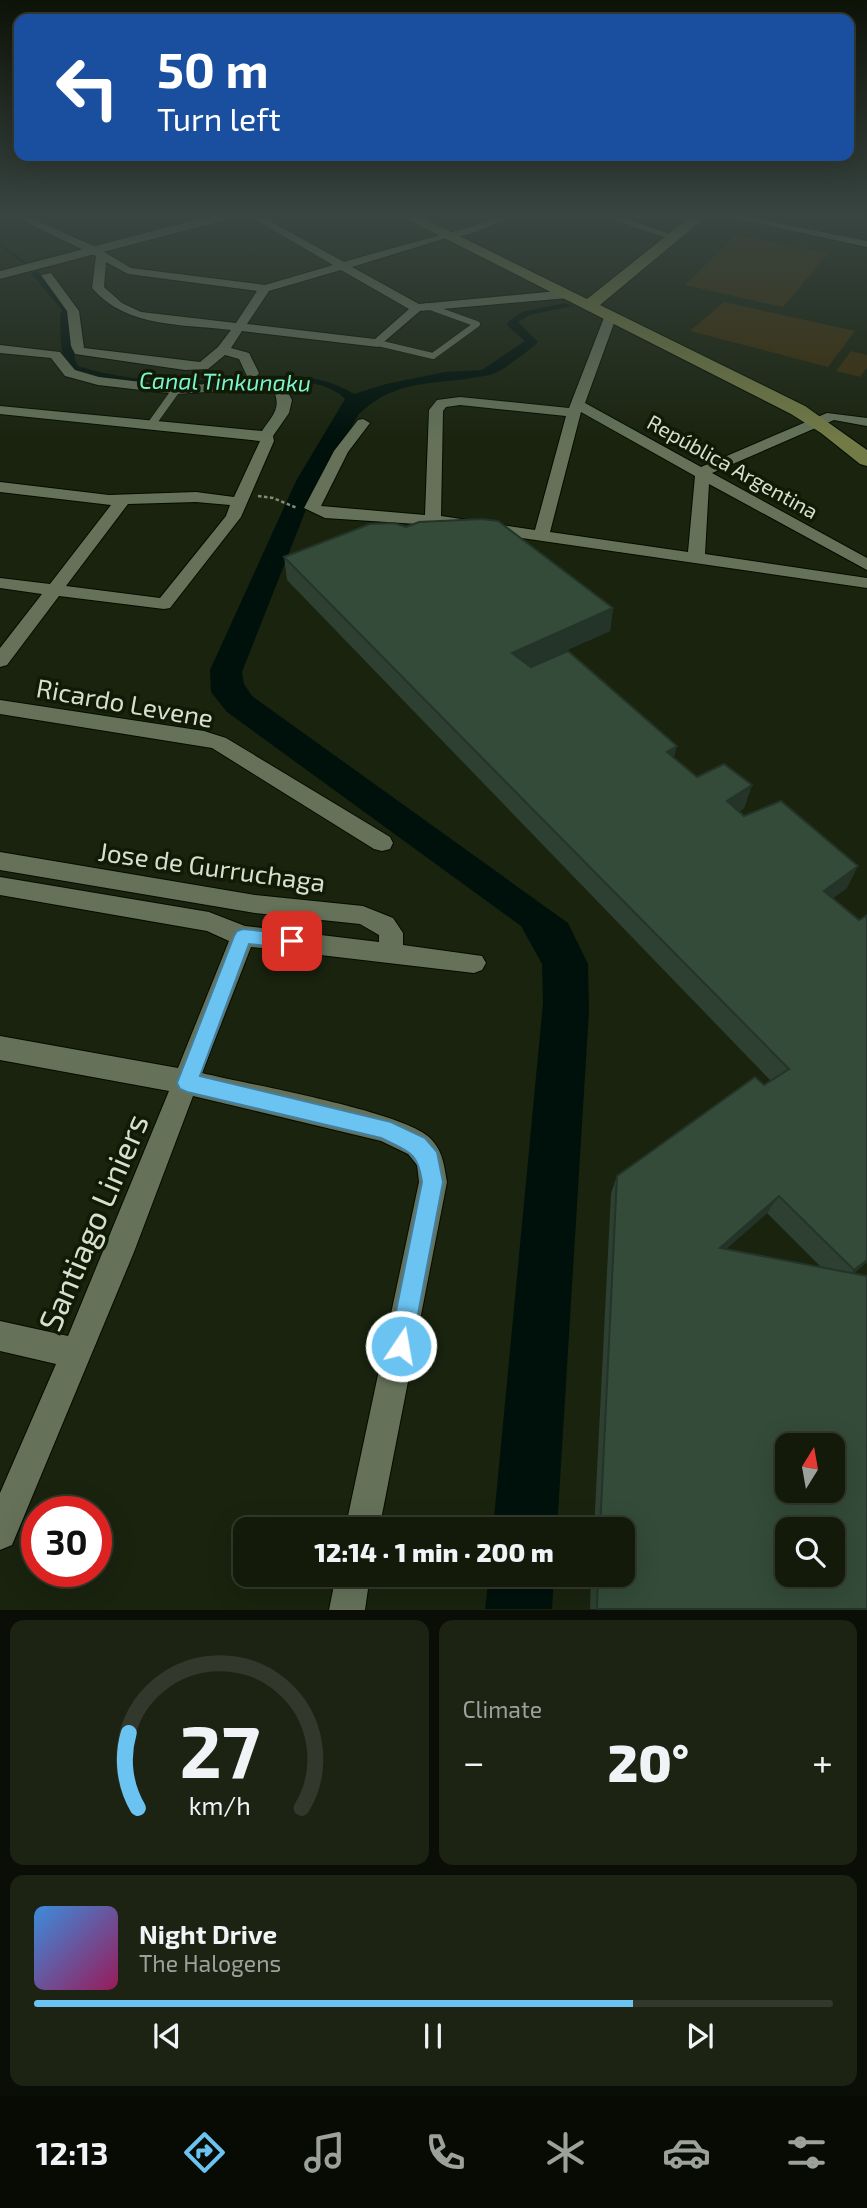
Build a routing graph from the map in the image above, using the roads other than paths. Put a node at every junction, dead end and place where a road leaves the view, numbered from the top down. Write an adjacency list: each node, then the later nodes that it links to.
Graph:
1 (59, 291): 14 (street)
2 (102, 291): 11 (street)
3 (264, 291): 11 (street)
4 (392, 291): 9 (street)
5 (552, 291): 9 (street)
6 (581, 291): 8 (main road)
7 (606, 291): 8 (main road)
8 (593, 302): 10 (main road); 19 (main road)
9 (422, 307): 12 (street); 12 (lane)
10 (611, 315): 17 (street); 19 (main road)
11 (238, 328): 12 (street); 14 (street)
12 (378, 344)
13 (0, 349): 16 (street)
14 (222, 350): 15 (street)
15 (251, 373)
16 (176, 390): 22 (lane); 23 (street)
17 (576, 409): 26 (street, República Argentina); 30 (street); 31 (street)
18 (0, 410): 22 (street)
19 (824, 419): 20 (street); 24 (main road); 25 (main road); 26 (street)
20 (867, 422)
21 (363, 423): 30 (street)
22 (151, 425): 23 (street)
23 (266, 436): 29 (street)
24 (867, 443)
25 (867, 460)
26 (703, 474): 32 (street); 33 (street, República Argentina)
27 (2, 490): 28 (street)
28 (122, 501): 29 (street); 36 (street)
29 (241, 502): 36 (street)
30 (433, 520): 31 (street)
31 (541, 536): 32 (street)
32 (696, 559): 35 (street)
33 (867, 565)
34 (0, 583): 36 (street)
35 (867, 583)
36 (55, 591): 37 (street)
37 (0, 661)
38 (0, 708): 39 (street, Ricardo Levene)
39 (382, 843)
40 (0, 861): 43 (street, Jose de Gurruchaga)
41 (0, 886): 42 (street, Jose de Gurruchaga)
42 (243, 936): 43 (street, Jose de Gurruchaga); 46 (street, Santiago Liniers)
43 (391, 952): 44 (street, Jose de Gurruchaga)
44 (474, 963)
45 (0, 1048): 46 (street)
46 (187, 1083): 48 (street, Santiago Liniers); 49 (street)
47 (0, 1336): 48 (street)
48 (76, 1353): 50 (street, Santiago Liniers)
49 (365, 1517)
50 (0, 1533)
51 (351, 1587): 52 (street)
52 (347, 1609)

